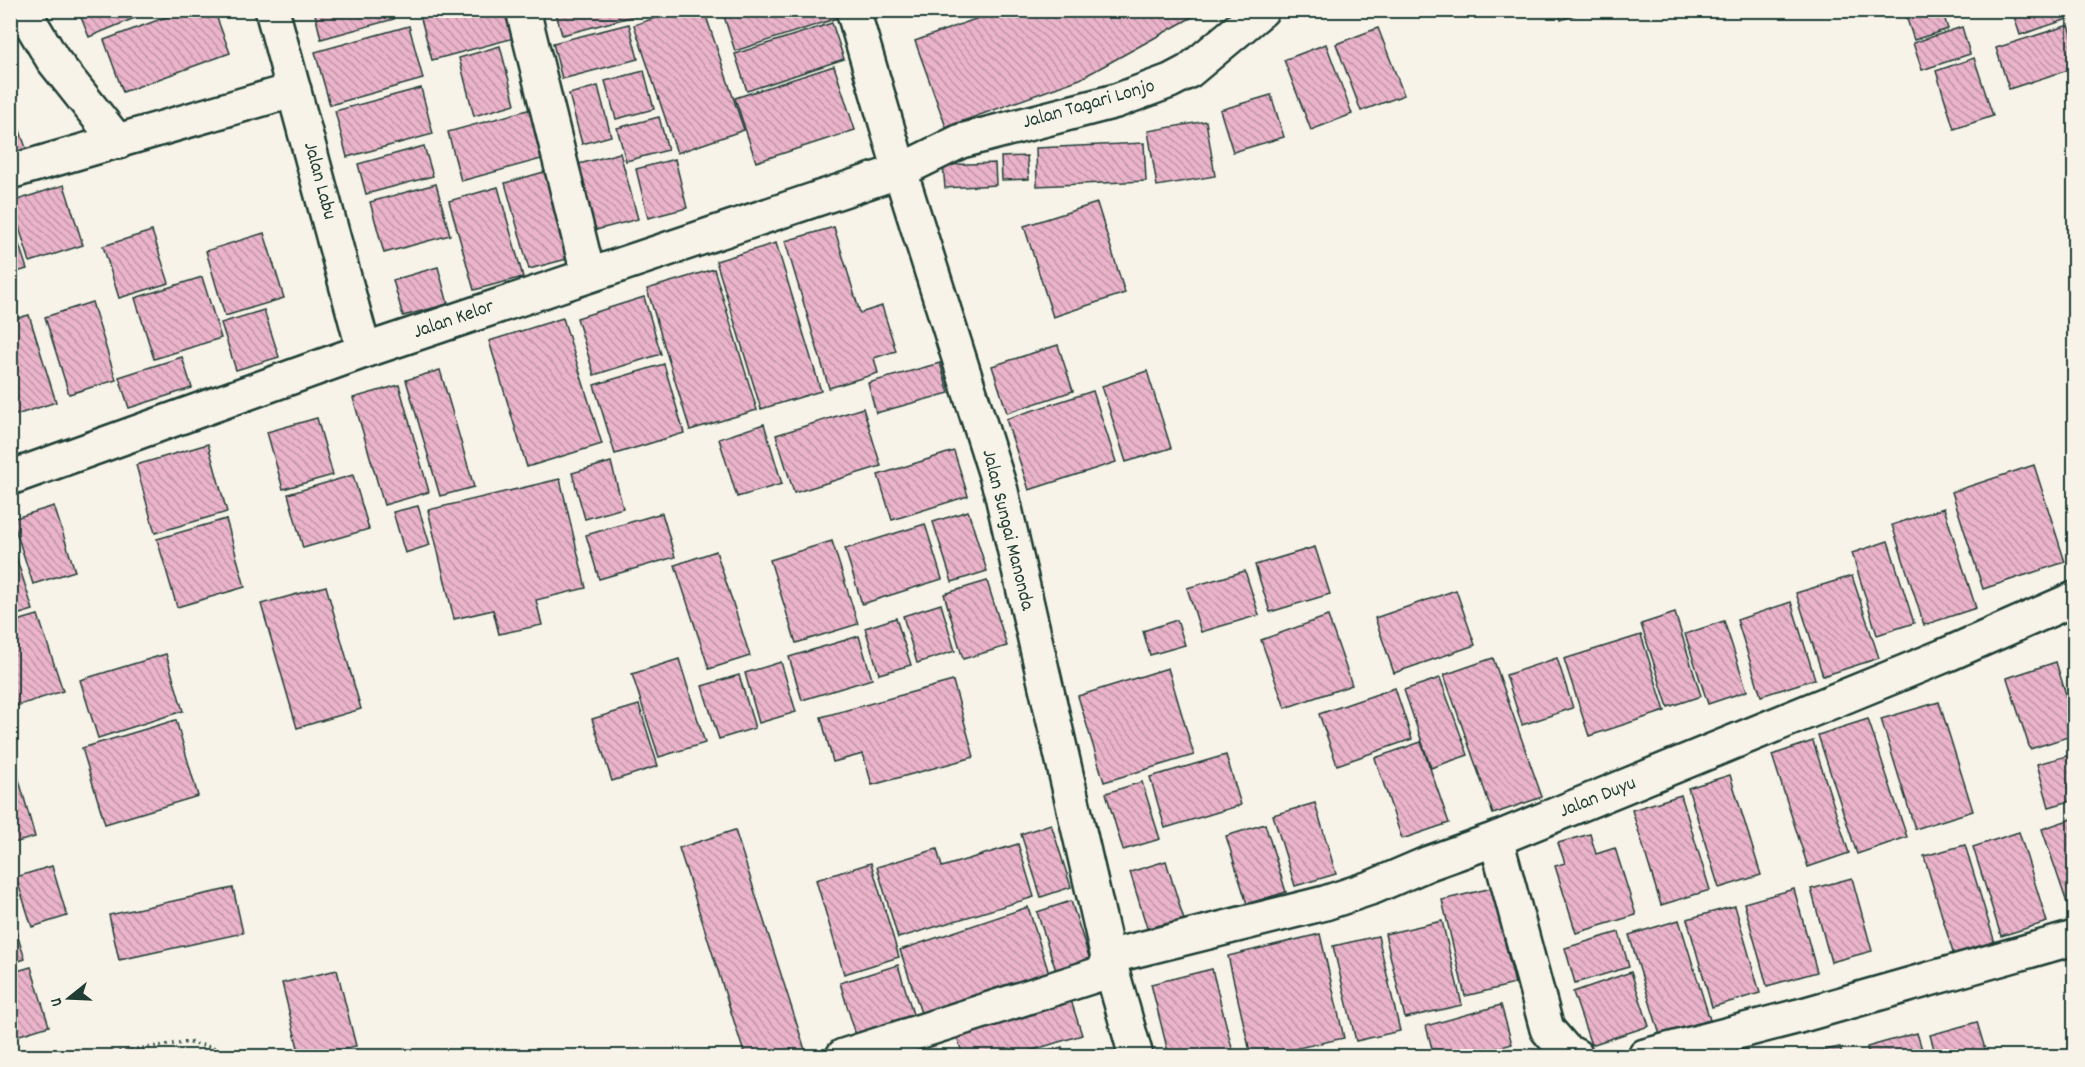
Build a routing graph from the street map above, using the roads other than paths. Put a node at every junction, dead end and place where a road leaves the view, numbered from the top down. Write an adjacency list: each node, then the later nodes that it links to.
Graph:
1 (23, 10): 7 (street)
2 (272, 10): 6 (street, Jalan Labu)
3 (523, 10): 10 (street)
4 (853, 10): 8 (street, Jalan Sungai Manonda)
5 (1262, 10): 8 (street, Jalan Tagari Lonjo)
6 (294, 90): 7 (street); 11 (street, Jalan Labu)
7 (118, 142): 9 (street)
8 (900, 171): 10 (street, Jalan Kelor); 16 (street, Jalan Sungai Manonda)
9 (10, 172)
10 (588, 274): 11 (street, Jalan Kelor)
11 (364, 351): 12 (street, Jalan Kelor)
12 (10, 478)
13 (2074, 599): 14 (street, Jalan Duyu)
14 (1496, 839): 16 (street, Jalan Duyu); 18 (street)
15 (2074, 938): 21 (street)
16 (1110, 964): 17 (street, Jalan Duyu); 20 (street, Jalan Sungai Manonda)
17 (921, 1045): 19 (street, Jalan Duyu)
18 (1569, 1054)
19 (843, 1056)
20 (1136, 1056)
21 (1645, 1056)

